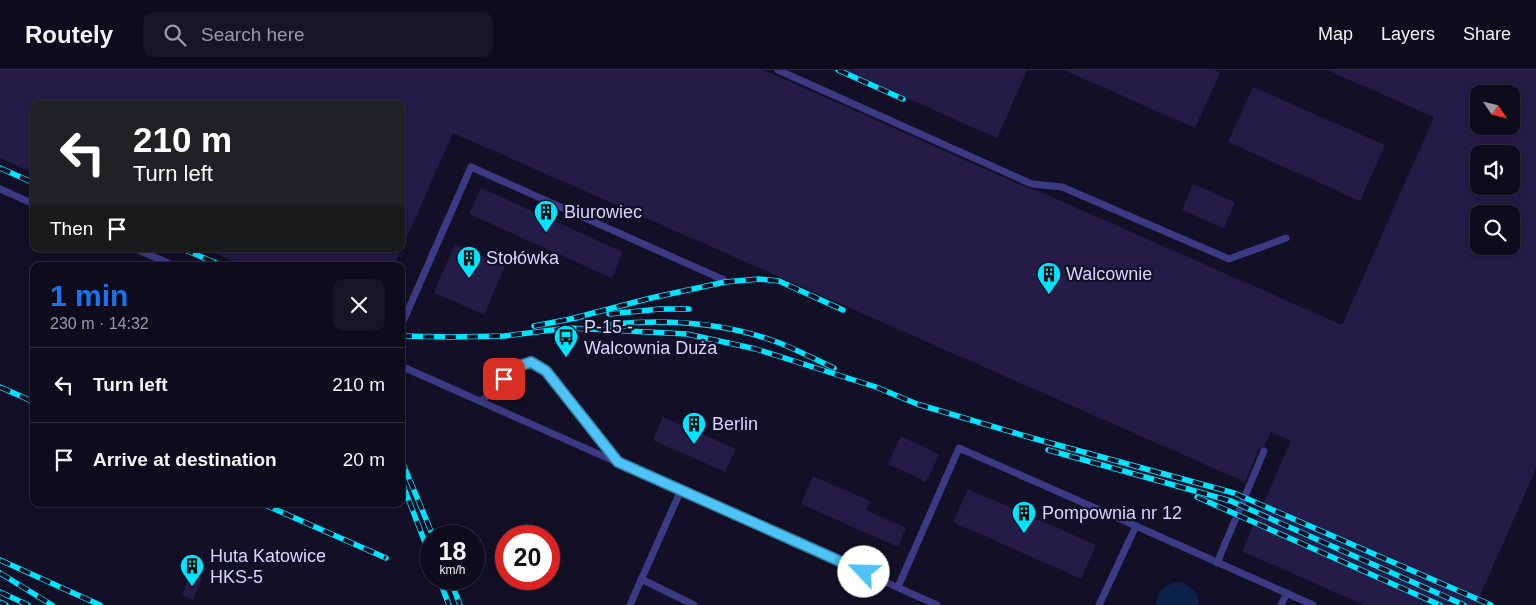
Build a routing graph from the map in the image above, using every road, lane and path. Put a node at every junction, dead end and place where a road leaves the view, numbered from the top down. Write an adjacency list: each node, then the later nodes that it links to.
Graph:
1 (778, 70): 4 (lane)
2 (0, 189): 3 (lane)
3 (30, 202)
4 (1286, 238)
5 (143, 252): 6 (lane)
6 (167, 262)
7 (724, 280): 8 (lane)
8 (405, 317)
9 (405, 368): 10 (lane)
10 (482, 401): 12 (lane); 12 (lane)
11 (1264, 451): 15 (lane)
12 (618, 462): 13 (lane)
13 (681, 490): 16 (lane); 17 (lane)
14 (1136, 526): 15 (lane); 17 (lane); 22 (lane)
15 (1217, 563): 18 (lane)
16 (642, 579): 19 (lane); 20 (lane)
17 (898, 587): 21 (lane)
18 (1287, 593): 23 (lane); 24 (lane)
19 (630, 605)
20 (694, 605)
21 (937, 605)
22 (1099, 605)
23 (1281, 605)
24 (1313, 605)

